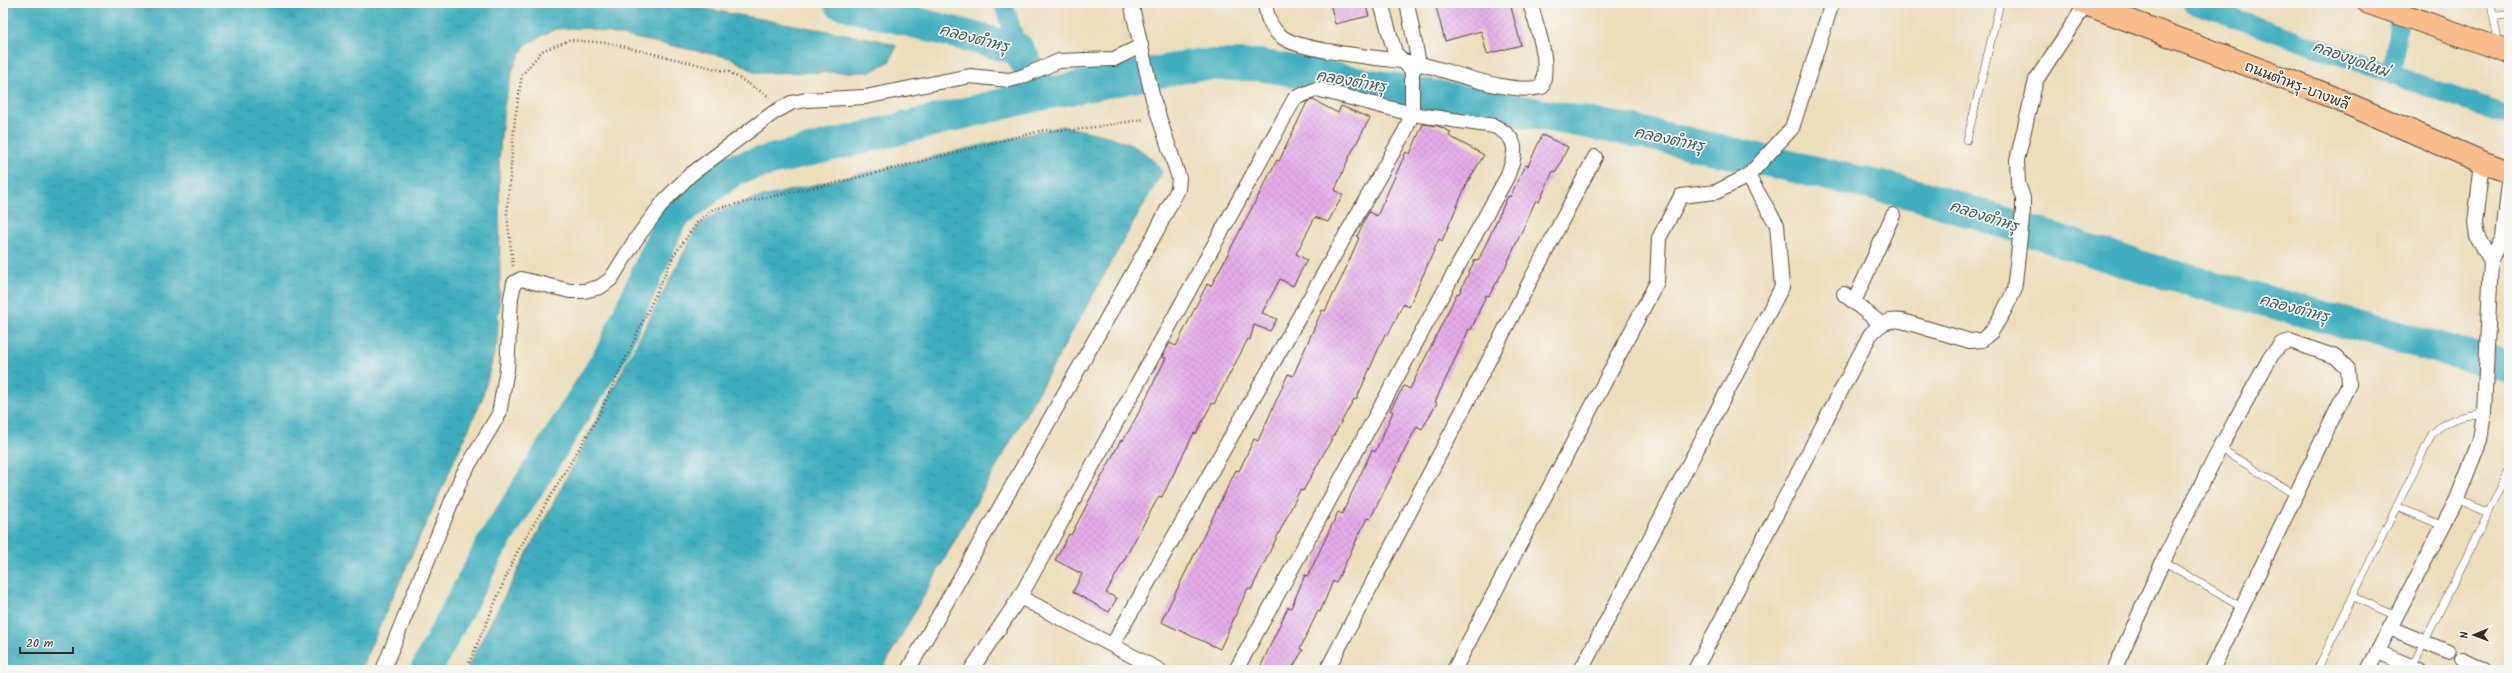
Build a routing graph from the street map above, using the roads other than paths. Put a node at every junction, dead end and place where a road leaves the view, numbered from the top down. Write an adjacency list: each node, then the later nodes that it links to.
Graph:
1 (1131, 3): 13 (street)
2 (1266, 3): 15 (street)
3 (1381, 3): 15 (street)
4 (1406, 3): 15 (street)
5 (1530, 3): 15 (street)
6 (1832, 3): 21 (street)
7 (2000, 3): 17 (lane)
8 (2491, 3): 12 (lane)
9 (2085, 4): 19 (main road, ถนนตำหรุ-บางพลี); 25 (street)
10 (2389, 10): 14 (main road)
11 (2509, 15): 12 (lane)
12 (2495, 16): 14 (lane)
13 (1141, 46): 45 (street); 46 (street)
14 (2504, 50)
15 (1411, 68): 16 (street)
16 (1412, 114): 35 (street); 40 (street); 49 (street)
17 (1967, 140)
18 (1595, 157): 50 (street)
19 (2482, 162): 20 (main road, ถนนตำหรุ-บางพลี); 24 (street)
20 (2509, 172)
21 (1748, 176): 51 (street); 52 (street)
22 (2509, 183): 24 (street)
23 (1893, 215): 25 (street)
24 (2491, 261): 26 (street)
25 (1881, 324): 53 (street)
26 (2484, 413): 30 (street); 31 (lane)
27 (2220, 448): 29 (lane); 29 (street); 34 (street)
28 (2509, 471): 32 (lane)
29 (2297, 496): 37 (street)
30 (2456, 499): 32 (lane); 33 (street)
31 (2398, 507): 33 (lane); 36 (lane)
32 (2489, 513): 39 (lane)
33 (2443, 526): 38 (street)
34 (2163, 561): 37 (lane); 54 (street)
35 (1020, 597): 40 (street); 47 (street)
36 (2354, 597): 38 (lane); 56 (lane)
37 (2241, 607): 55 (street)
38 (2393, 622): 39 (street); 41 (street)
39 (2424, 642): 42 (street); 44 (lane)
40 (1113, 644): 48 (street)
41 (2378, 652): 44 (street); 57 (street)
42 (2448, 652)
43 (2462, 659): 58 (street)
44 (2416, 668)
45 (383, 670)
46 (908, 670)
47 (971, 670)
48 (1159, 670)
49 (1236, 670)
50 (1327, 670)
51 (1454, 670)
52 (1581, 670)
53 (1695, 670)
54 (2114, 670)
55 (2212, 670)
56 (2317, 670)
57 (2368, 670)
58 (2484, 670)

